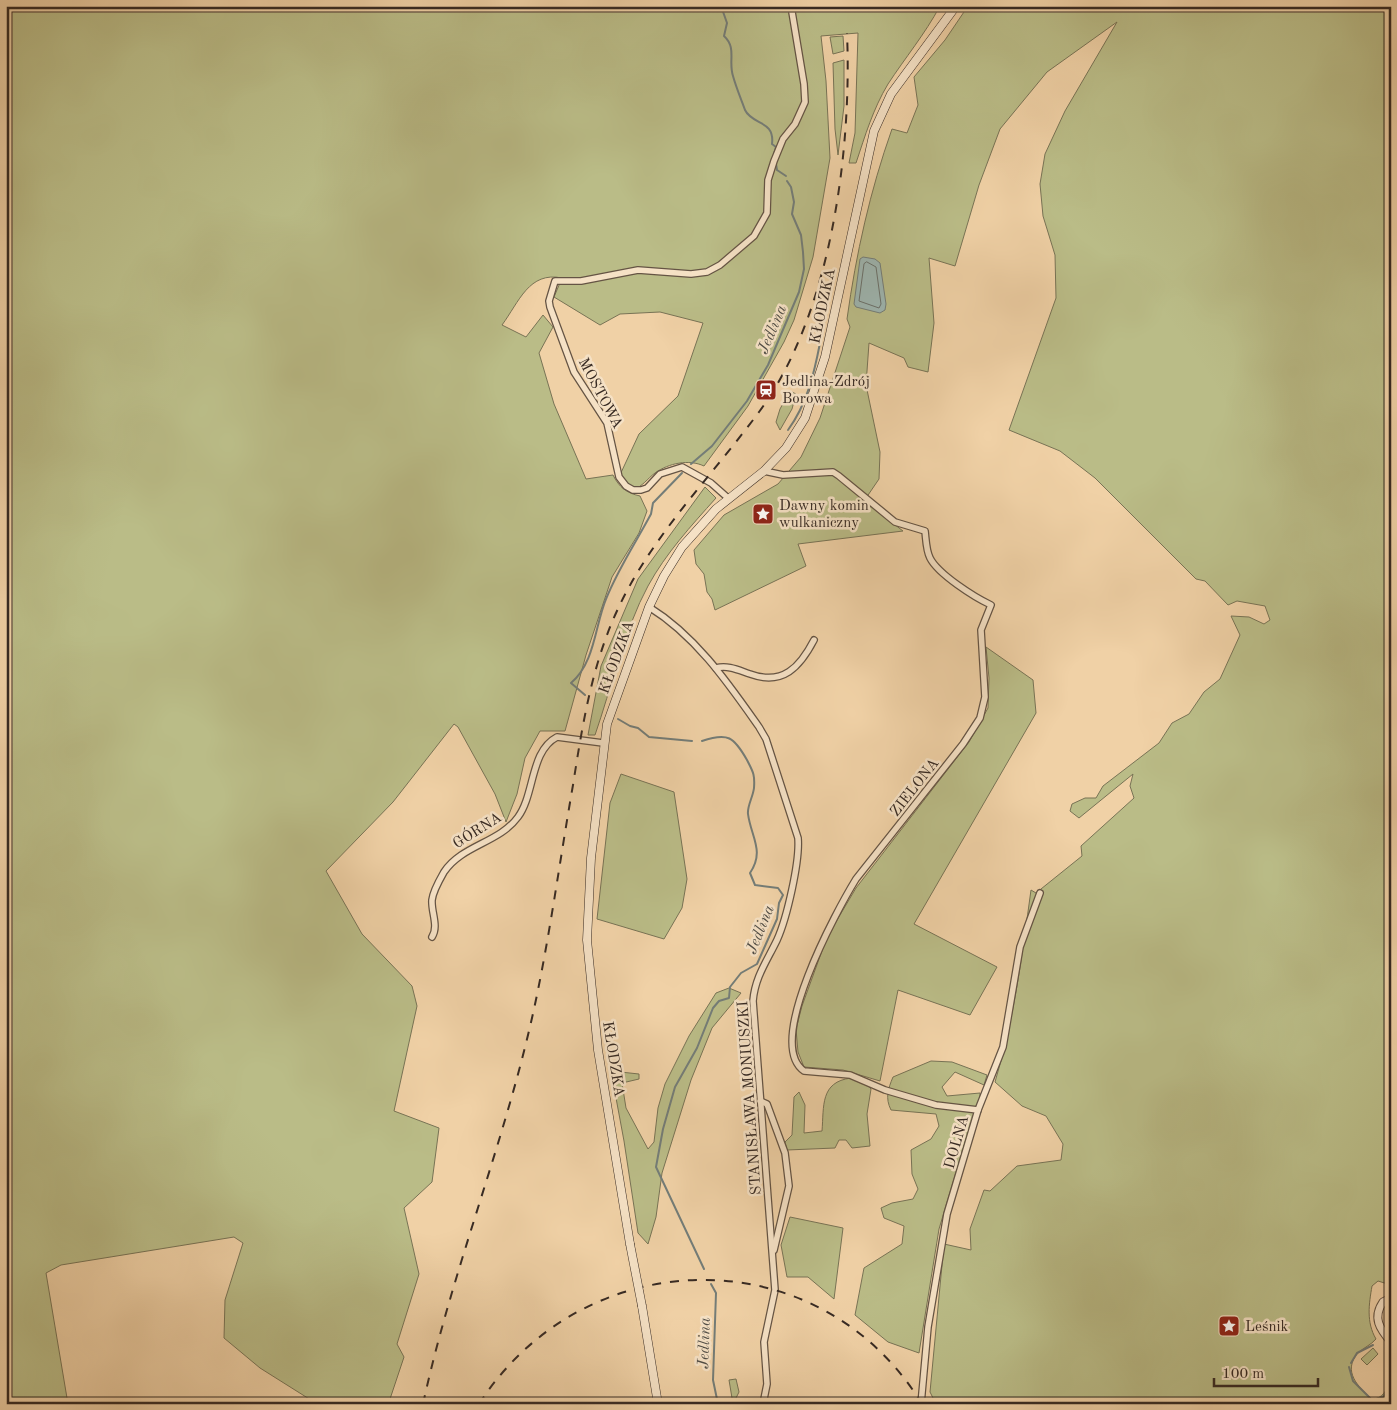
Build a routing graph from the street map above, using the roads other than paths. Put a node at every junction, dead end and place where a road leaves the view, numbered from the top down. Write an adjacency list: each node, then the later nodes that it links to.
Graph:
1 (791, 6): 4 (street, MOSTOWA)
2 (956, 6): 3 (main road, KŁODZKA)
3 (764, 471): 4 (main road, KŁODZKA); 12 (street, ZIELONA)
4 (728, 498): 5 (main road, KŁODZKA)
5 (649, 607): 7 (street, STANISŁAWA MONIUSZKI); 8 (main road, KŁODZKA)
6 (814, 640): 7 (street)
7 (716, 668): 11 (street, STANISŁAWA MONIUSZKI)
8 (604, 743): 10 (street, GÓRNA); 17 (main road, KŁODZKA, bridge)
9 (1040, 893): 12 (street, DOLNA)
10 (432, 937)
11 (760, 1101): 13 (street, STANISŁAWA MONIUSZKI); 13 (street)
12 (978, 1110): 19 (street, DOLNA)
13 (773, 1256): 16 (street, STANISŁAWA MONIUSZKI)
14 (1391, 1298): 15 (street)
15 (1391, 1342)
16 (764, 1401): 18 (street)
17 (658, 1404)
18 (770, 1404)
19 (921, 1404)

